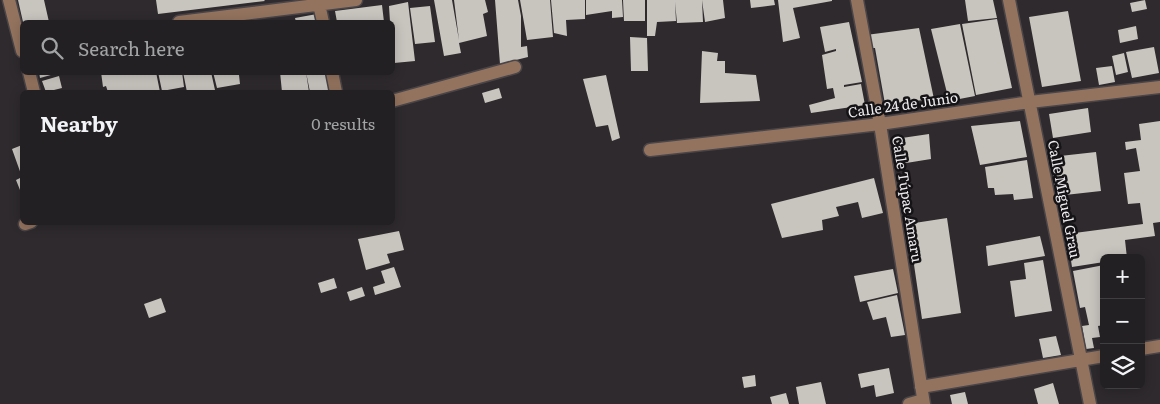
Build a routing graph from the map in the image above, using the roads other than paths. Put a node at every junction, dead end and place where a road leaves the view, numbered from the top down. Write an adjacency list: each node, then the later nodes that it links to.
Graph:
1 (8, 0): 8 (street)
2 (356, 0): 5 (street)
3 (857, 0): 17 (street, Calle Túpac Amaru)
4 (1010, 0): 16 (street, Calle Miguel Grau)
5 (319, 2): 6 (street); 7 (street)
6 (193, 20)
7 (323, 20)
8 (20, 39)
9 (515, 67): 15 (street)
10 (30, 75): 13 (street)
11 (333, 75): 14 (street)
12 (1160, 87): 16 (street, Calle 24 de Junio)
13 (34, 90)
14 (336, 90)
15 (395, 100)
16 (1030, 102): 17 (street, Calle 24 de Junio); 22 (street, Calle Miguel Grau)
17 (880, 124): 18 (street, Calle 24 de Junio); 23 (street, Calle Túpac Amaru)
18 (650, 150)
19 (1160, 346): 20 (street)
20 (1145, 348)
21 (1100, 357): 22 (street)
22 (1081, 361): 23 (street); 26 (street, Calle Miguel Grau)
23 (921, 386): 24 (street, Calle Túpac Amaru)
24 (923, 402): 25 (street)
25 (909, 404)
26 (1090, 404)

